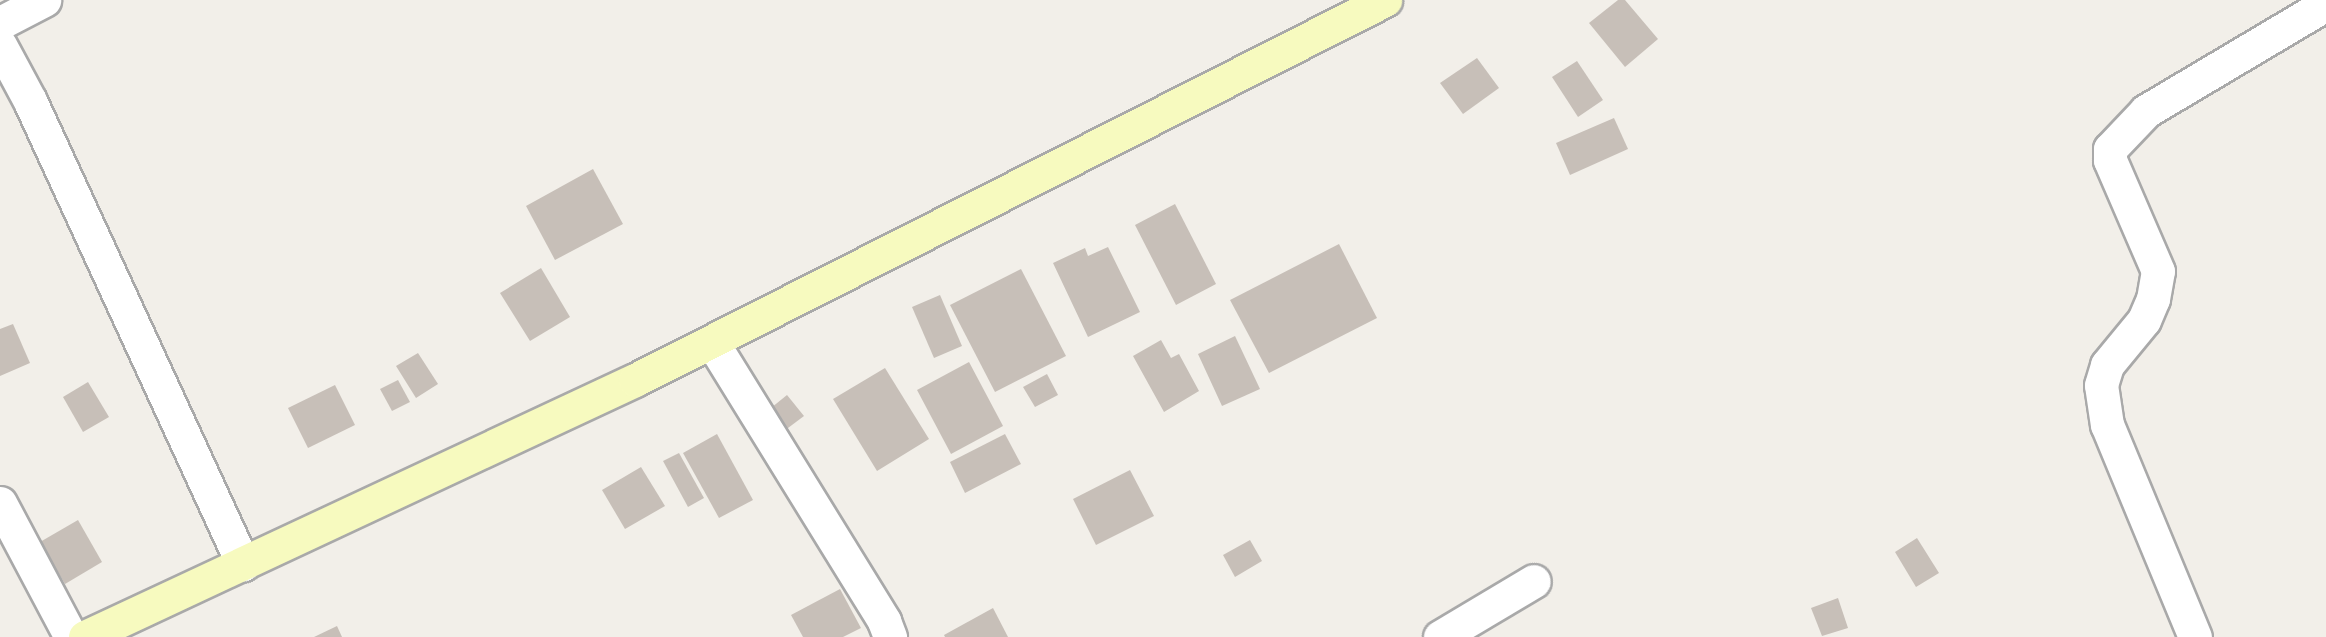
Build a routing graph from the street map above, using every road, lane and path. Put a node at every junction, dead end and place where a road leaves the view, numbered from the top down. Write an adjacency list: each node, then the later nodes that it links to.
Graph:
1 (44, 0): 4 (street)
2 (1385, 0): 6 (main road)
3 (2323, 6): 14 (street)
4 (0, 23)
5 (0, 45): 8 (street)
6 (711, 342): 8 (main road); 12 (street)
7 (0, 503): 10 (street)
8 (243, 564): 11 (main road)
9 (1534, 581): 13 (street)
10 (71, 637)
11 (85, 637)
12 (890, 637)
13 (1440, 637)
14 (2195, 637)

